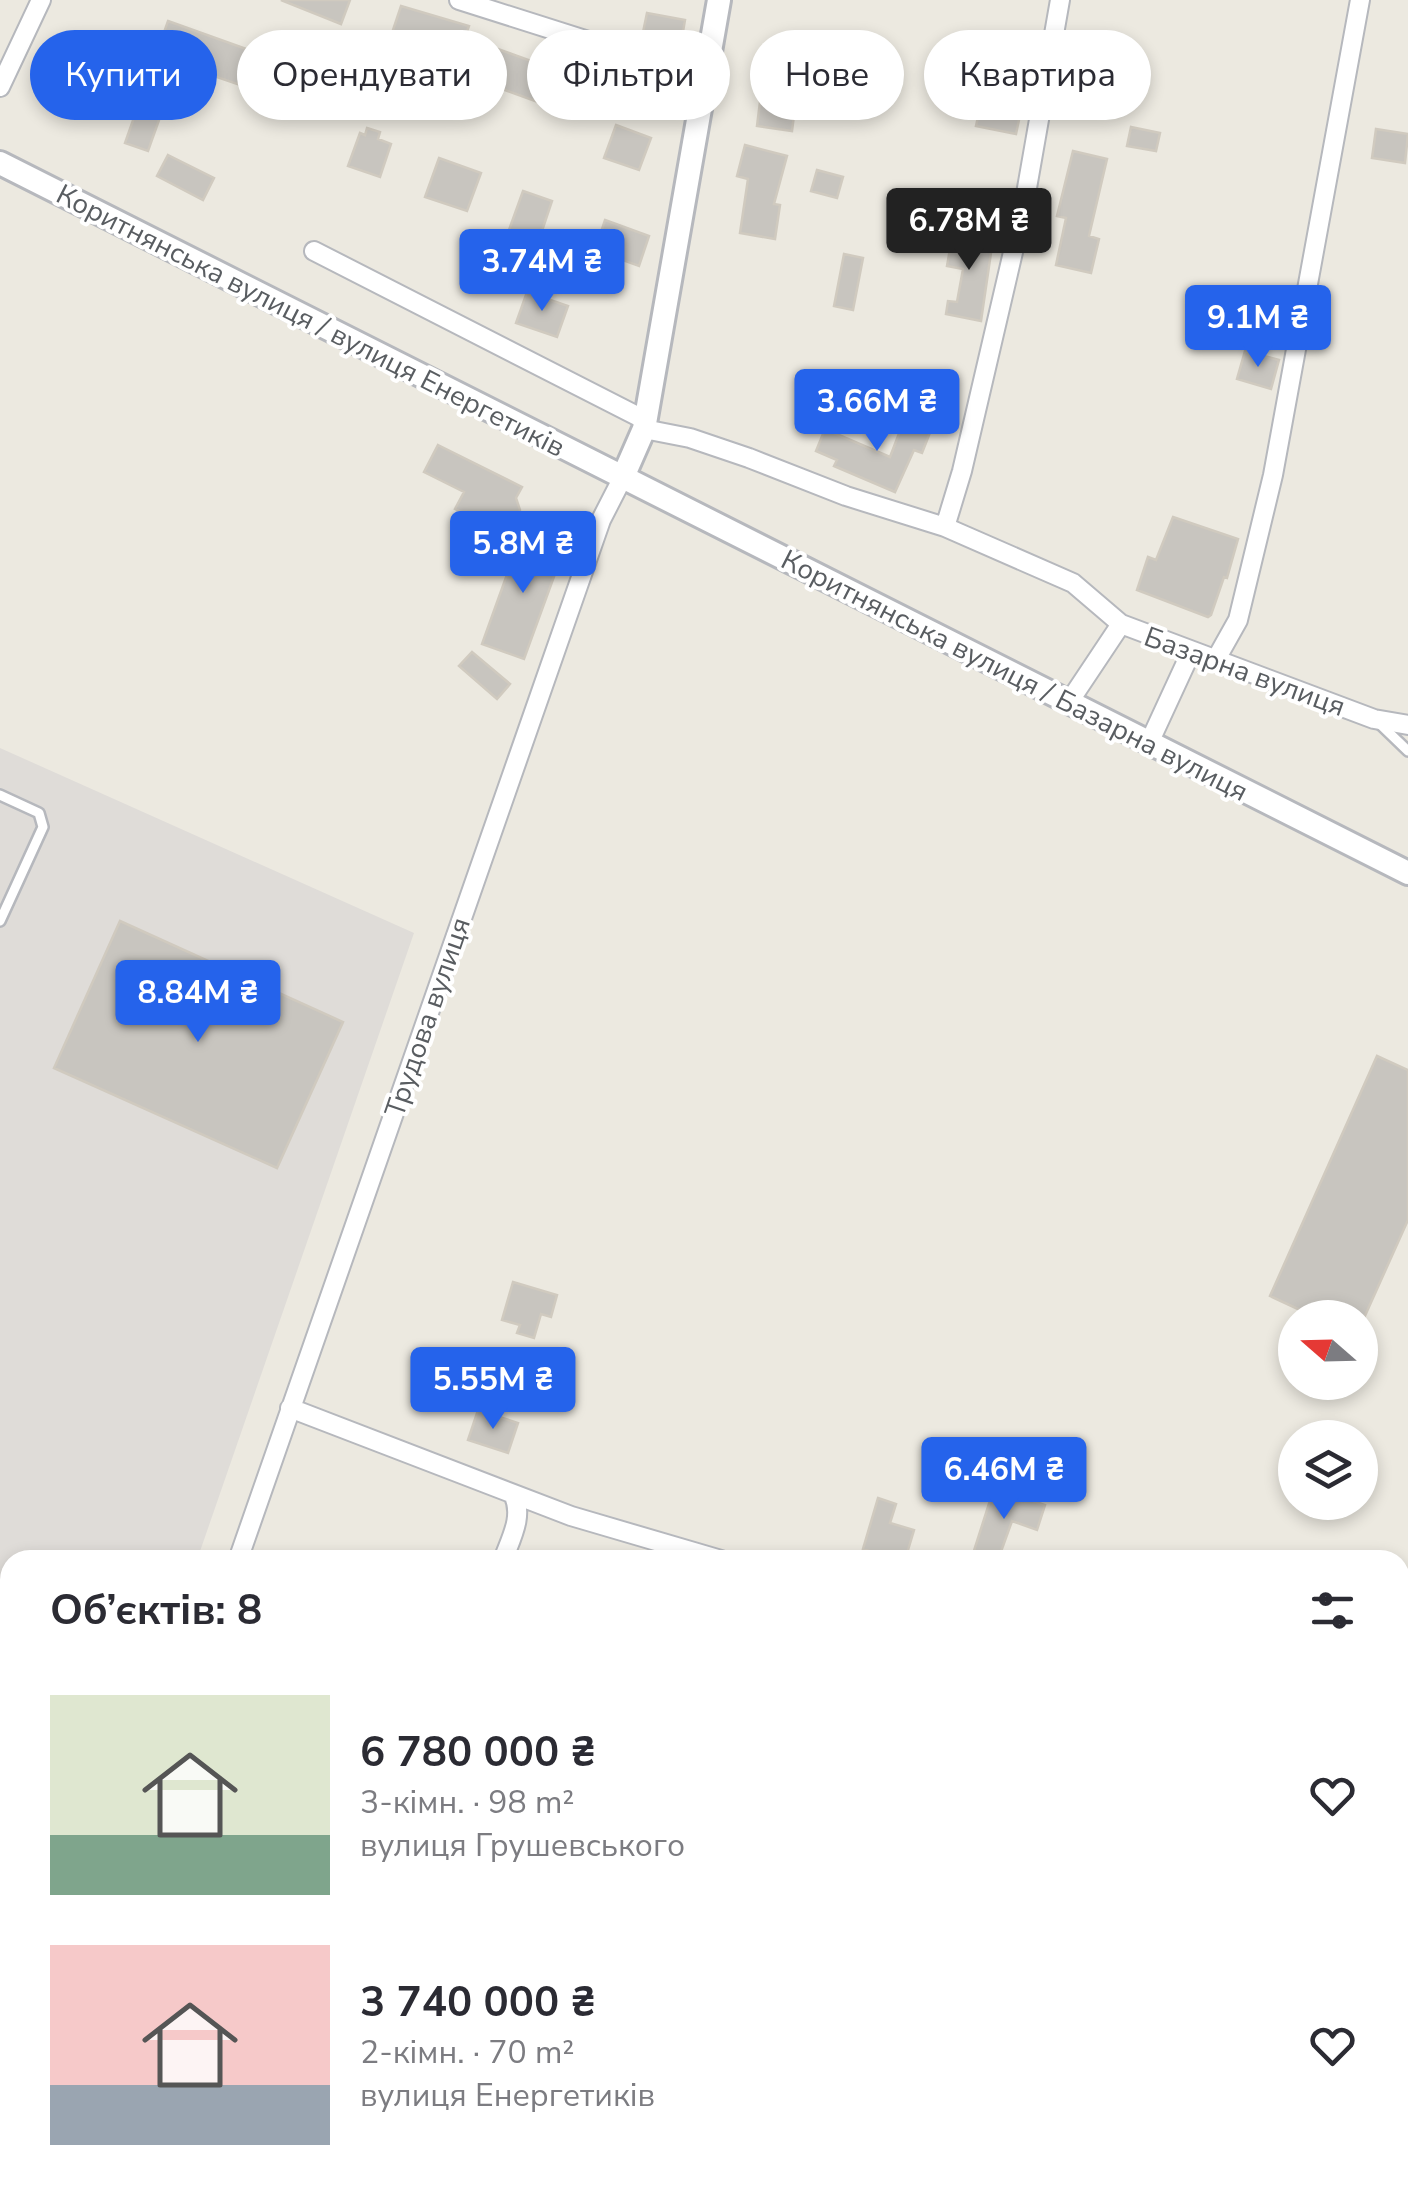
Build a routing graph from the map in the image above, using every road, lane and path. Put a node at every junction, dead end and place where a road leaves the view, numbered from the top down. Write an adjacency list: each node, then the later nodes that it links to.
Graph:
1 (40, 0): 8 (street)
2 (458, 0): 6 (street)
3 (719, 0): 7 (street)
4 (1060, 0): 14 (street)
5 (1360, 0): 17 (street)
6 (553, 30)
7 (714, 30)
8 (3, 75)
9 (698, 120): 12 (street)
10 (0, 163): 13 (street, Коритнянська вулиця / вулиця Енергетиків)
11 (314, 251): 12 (street, Базарна вулиця)
12 (644, 424): 13 (street); 14 (street, Базарна вулиця)
13 (622, 476): 18 (street, Коритнянська вулиця / Базарна вулиця); 26 (street, Трудова вулиця)
14 (945, 527): 15 (street, Базарна вулиця)
15 (1121, 624): 16 (street, Базарна вулиця); 18 (street)
16 (1191, 652): 17 (street, Базарна вулиця); 21 (street)
17 (1215, 661): 19 (street, Базарна вулиця)
18 (1070, 702): 21 (street, Коритнянська вулиця / Базарна вулиця)
19 (1374, 719): 20 (street, Базарна вулиця); 22 (lane)
20 (1408, 725)
21 (1149, 743): 24 (street, Коритнянська вулиця / Базарна вулиця)
22 (1408, 751)
23 (0, 795): 25 (lane)
24 (1408, 874)
25 (0, 921)
26 (290, 1408): 27 (street); 28 (street, Трудова вулиця)
27 (512, 1494): 29 (street); 30 (street)
28 (241, 1550)
29 (507, 1550)
30 (682, 1550)

